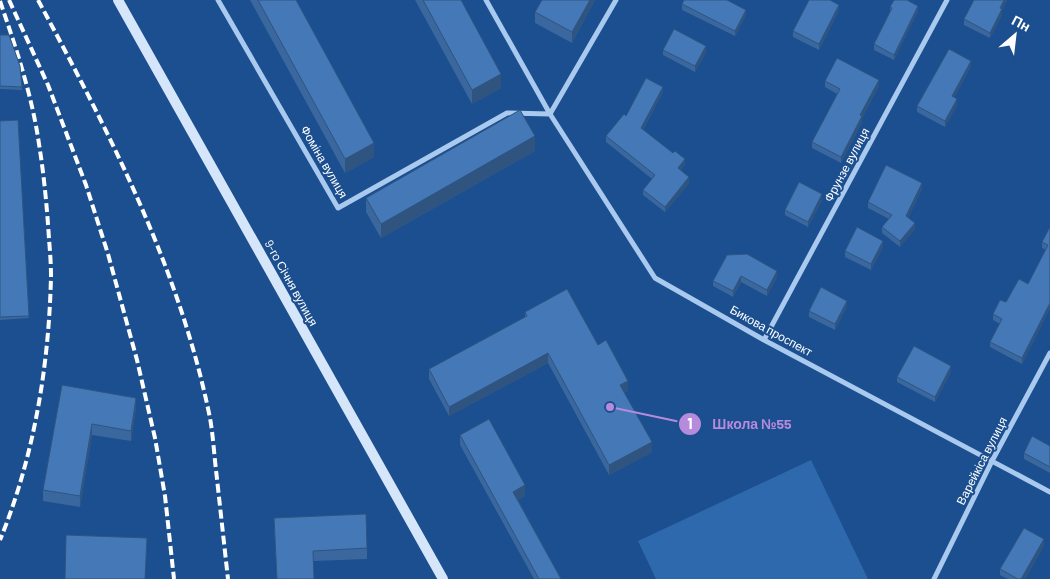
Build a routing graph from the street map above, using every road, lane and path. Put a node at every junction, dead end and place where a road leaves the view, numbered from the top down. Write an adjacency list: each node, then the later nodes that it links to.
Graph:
1 (118, 0): 11 (street, 9-го Січня вулиця)
2 (218, 0): 6 (street, Фоміна вулиця)
3 (486, 0): 6 (street, Бикова проспект)
4 (616, 0): 6 (street)
5 (947, 0): 7 (street, Фрунзе вулиця)
6 (550, 114): 7 (street, Бикова проспект)
7 (764, 340): 9 (street, Бикова проспект)
8 (1050, 353): 9 (street, Варейкіса вулиця)
9 (992, 461): 10 (street, Бикова проспект); 12 (street, Варейкіса вулиця)
10 (1050, 492)
11 (443, 579)
12 (934, 579)

